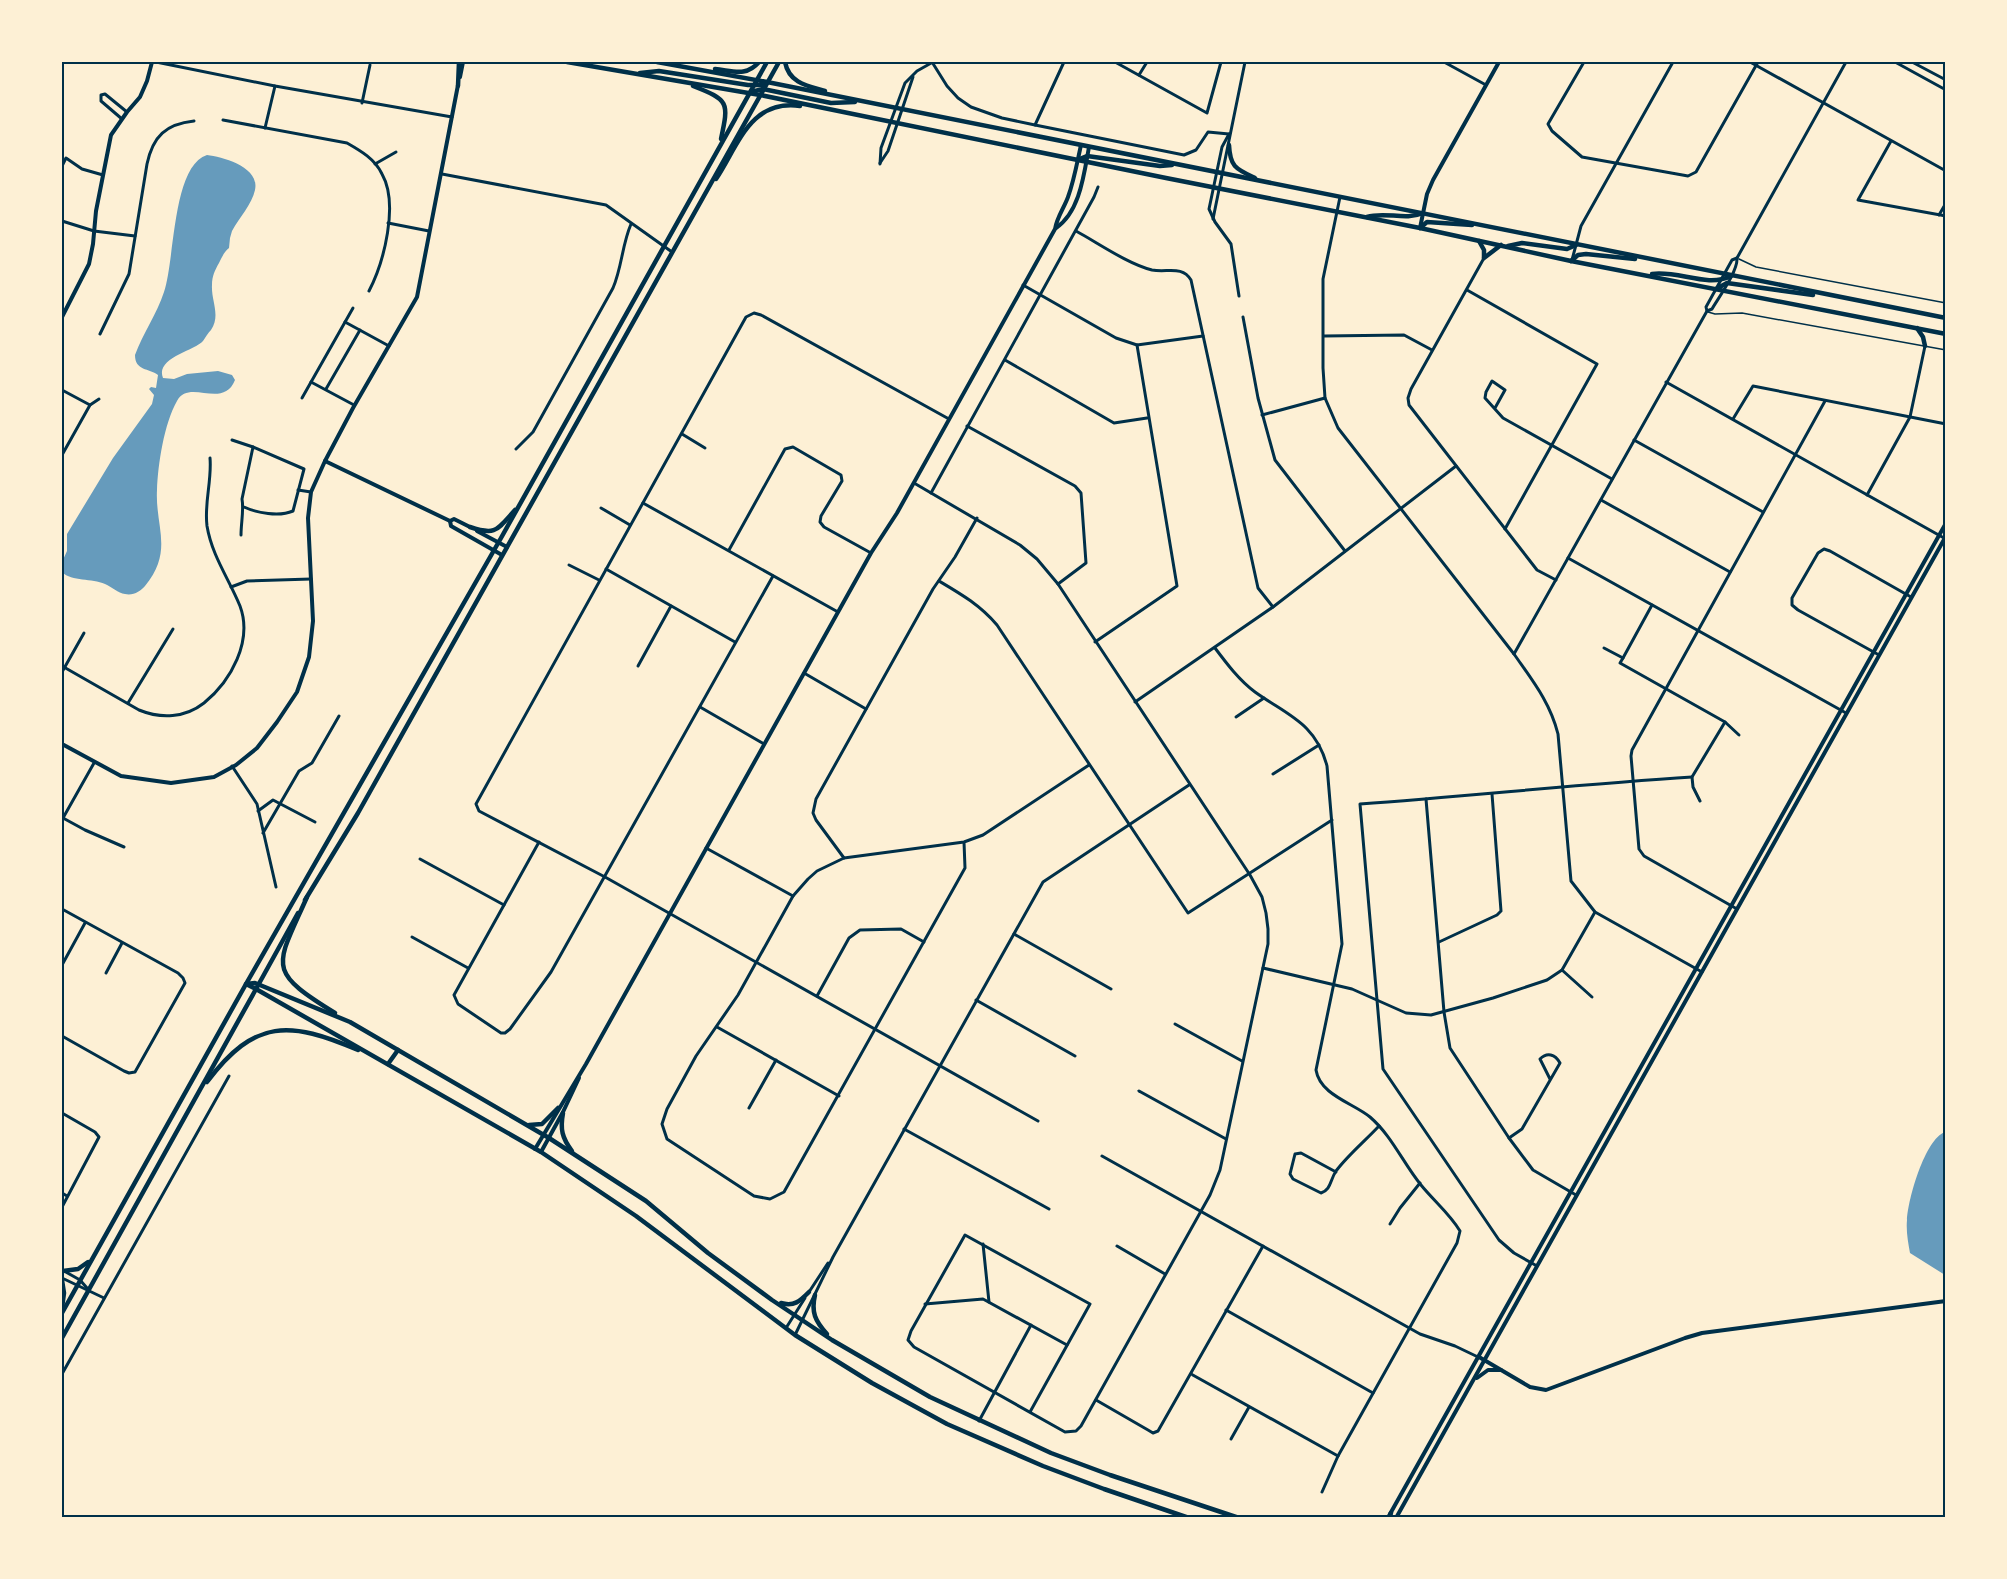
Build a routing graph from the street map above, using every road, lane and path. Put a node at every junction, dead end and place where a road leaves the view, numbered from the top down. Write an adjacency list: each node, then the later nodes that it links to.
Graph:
1 (154, 62): 35 (street); 48 (street)
2 (461, 62): 36 (main road)
3 (567, 62): 23 (main road)
4 (657, 62): 26 (main road)
5 (759, 62): 26 (main road)
6 (767, 62): 30 (main road)
7 (779, 62): 33 (main road)
8 (785, 62): 42 (main road)
9 (932, 62): 29 (street); 56 (street)
10 (1064, 62): 56 (street)
11 (1115, 62): 28 (street)
12 (1147, 62): 28 (street)
13 (1221, 62): 28 (street)
14 (1245, 62): 58 (street)
15 (1444, 62): 34 (street)
16 (1499, 62): 34 (street)
17 (1584, 62): 67 (street)
18 (1672, 62): 67 (street)
19 (1750, 62): 24 (street)
20 (1846, 62): 45 (street)
21 (1895, 62): 39 (street)
22 (1912, 62): 31 (street)
23 (584, 63): 27 (main road)
24 (1757, 63): 45 (street); 67 (street)
25 (370, 65): 44 (street)
26 (687, 67): 30 (main road)
27 (632, 73): 32 (main road); 37 (main road)
28 (1139, 75)
29 (913, 76): 46 (street); 47 (street)
30 (757, 80): 33 (main road); 37 (main road)
31 (1946, 80)
32 (682, 82): 40 (main road); 60 (main road)
33 (767, 82): 37 (main road); 38 (main road); 42 (main road)
34 (1486, 85): 82 (street)
35 (275, 86): 44 (street); 57 (street)
36 (458, 86): 50 (street)
37 (754, 86): 40 (main road)
38 (763, 89): 40 (main road); 41 (main road); 43 (main road)
39 (1946, 90)
40 (749, 94): 41 (main road); 60 (main road)
41 (760, 95): 49 (main road); 80 (main road)
42 (853, 100): 43 (main road)
43 (865, 102): 46 (main road)
44 (362, 103): 50 (street)
45 (1823, 103): 59 (street); 102 (street)
46 (896, 108): 47 (main road); 54 (street)
47 (903, 109): 55 (street); 61 (main road)
48 (127, 112): 51 (street); 51 (street)
49 (847, 113): 54 (main road); 80 (main road)
50 (452, 117): 72 (street)
51 (122, 119): 74 (street)
52 (222, 120): 57 (street)
53 (194, 121): 95 (street)
54 (890, 122): 55 (main road); 55 (street)
55 (898, 123): 66 (main road)
56 (1035, 125): 58 (street)
57 (265, 128): 68 (street)
58 (1229, 134): 62 (street); 73 (street)
59 (1891, 141): 71 (street); 83 (street)
60 (720, 145): 98 (main road)
61 (1081, 145): 63 (main road); 66 (street)
62 (1229, 145): 73 (street); 75 (main road)
63 (1089, 147): 65 (street); 69 (main road)
64 (396, 152): 68 (street)
65 (1086, 159): 66 (main road); 69 (main road); 77 (main road); 91 (street)
66 (1077, 160): 91 (street)
67 (1616, 163): 97 (street)
68 (375, 164): 87 (street)
69 (1178, 165): 73 (main road)
70 (62, 166): 74 (street)
71 (1946, 171)
72 (442, 174): 88 (street); 93 (street)
73 (1220, 174): 75 (main road); 77 (street)
74 (103, 175): 92 (street)
75 (1262, 182): 78 (main road)
76 (1098, 187): 94 (street)
77 (1217, 189): 81 (main road); 117 (street)
78 (1340, 197): 81 (street); 82 (main road)
79 (1946, 203): 83 (street)
80 (698, 206): 100 (main road)
81 (1336, 212): 85 (main road); 131 (street)
82 (1423, 213): 85 (main road); 89 (main road); 90 (street)
83 (1939, 215): 84 (street)
84 (1946, 216)
85 (1365, 217): 90 (main road)
86 (62, 221): 92 (street)
87 (388, 223): 93 (street); 114 (street)
88 (631, 224): 98 (street); 162 (street)
89 (1477, 224): 90 (main road); 97 (main road)
90 (1420, 228): 96 (main road)
91 (1055, 229): 110 (street)
92 (94, 231): 95 (street); 121 (street)
93 (429, 231): 133 (street)
94 (1076, 231): 115 (street); 130 (street)
95 (135, 236): 128 (street)
96 (1479, 241): 99 (main road); 101 (main road)
97 (1576, 245): 99 (main road); 103 (main road); 104 (street)
98 (663, 246): 100 (street); 176 (main road)
99 (1503, 246): 101 (main road); 104 (main road)
100 (672, 252): 191 (main road)
101 (1484, 258): 112 (street)
102 (1737, 258): 106 (street); 107 (street); 118 (lane)
103 (1649, 260): 104 (main road); 106 (main road)
104 (1571, 261): 105 (main road)
105 (1647, 275): 108 (main road); 111 (main road)
106 (1724, 275): 107 (main road); 108 (street)
107 (1731, 276): 108 (main road); 109 (street); 116 (main road)
108 (1720, 282): 111 (street)
109 (1727, 283): 111 (main road); 113 (street); 116 (main road)
110 (1023, 285): 115 (street); 151 (street)
111 (1716, 289): 113 (main road); 120 (street)
112 (1467, 290): 135 (street); 159 (street)
113 (1723, 290): 120 (street); 125 (main road)
114 (369, 291)
115 (1040, 294): 132 (street); 137 (street)
116 (1825, 295): 123 (main road)
117 (1239, 296)
118 (1946, 303)
119 (353, 308): 124 (street)
120 (1707, 311): 134 (lane); 139 (street)
121 (62, 317)
122 (1243, 317): 149 (street)
123 (1946, 318)
124 (345, 322): 126 (street); 138 (street)
125 (1917, 328): 127 (main road); 134 (main road)
126 (360, 330): 133 (street); 140 (street)
127 (1937, 332): 129 (main road); 134 (main road)
128 (100, 334)
129 (1946, 334)
130 (1203, 336): 132 (street); 212 (street)
131 (1324, 336): 135 (street); 143 (street)
132 (1137, 345): 152 (street)
133 (389, 346): 147 (street)
134 (1925, 346): 136 (lane); 150 (street)
135 (1432, 350): 167 (street)
136 (1946, 350)
137 (1005, 360): 152 (street); 155 (street)
138 (311, 381): 140 (street); 142 (street)
139 (1666, 382): 153 (street); 158 (street)
140 (326, 389): 147 (street)
141 (62, 390): 146 (street)
142 (302, 398)
143 (1325, 398): 149 (street); 179 (street)
144 (99, 399): 146 (street)
145 (1826, 401): 150 (street); 153 (street); 164 (street)
146 (90, 405): 163 (street)
147 (355, 406): 166 (street)
148 (1495, 408): 148 (street); 159 (street)
149 (1262, 415): 194 (street)
150 (1910, 417): 154 (street); 173 (street)
151 (949, 418): 156 (street); 169 (street)
152 (1147, 418): 218 (street)
153 (1733, 419): 164 (street)
154 (1946, 424)
155 (967, 426): 172 (street); 206 (street)
156 (682, 434): 161 (street); 175 (street)
157 (232, 440): 160 (street)
158 (1634, 440): 168 (street); 180 (street)
159 (1552, 446): 168 (street); 186 (street)
160 (253, 447): 170 (street); 177 (street)
161 (705, 448)
162 (516, 449)
163 (62, 455)
164 (1795, 455): 173 (street); 180 (street)
165 (210, 458): 207 (street)
166 (325, 461): 171 (street); 182 (street)
167 (1456, 465): 179 (street); 186 (street)
168 (1612, 479): 174 (street)
169 (914, 483): 172 (street); 195 (street)
170 (298, 490): 171 (street); 177 (street)
171 (311, 492): 202 (street)
172 (931, 493): 181 (street)
173 (1867, 495): 188 (street)
174 (1601, 500): 197 (street); 200 (street)
175 (643, 503): 184 (street); 193 (street)
176 (520, 504): 185 (main road); 190 (main road)
177 (244, 507): 187 (street)
178 (601, 508): 184 (street)
179 (1400, 509): 194 (street); 222 (street)
180 (1763, 512): 200 (street)
181 (977, 518): 205 (street); 206 (street)
182 (450, 521): 185 (street); 192 (street)
183 (1946, 523): 188 (street)
184 (630, 525): 199 (street)
185 (470, 527): 190 (street)
186 (1505, 529): 204 (street)
187 (241, 535)
188 (1939, 535): 189 (street); 208 (street)
189 (1945, 537): 209 (street)
190 (498, 543): 191 (street); 192 (main road)
191 (507, 547): 196 (main road)
192 (494, 550): 196 (street); 292 (main road)
193 (729, 550): 195 (street); 201 (street)
194 (1346, 550): 212 (street)
195 (871, 553): 213 (street)
196 (502, 555): 271 (main road)
197 (1568, 558): 204 (street); 210 (street)
198 (569, 565): 203 (street)
199 (606, 568): 203 (street); 211 (street)
200 (1730, 572): 215 (street)
201 (773, 576): 213 (street); 217 (street)
202 (311, 579): 207 (street); 246 (street)
203 (599, 580): 261 (street)
204 (1556, 580): 222 (street)
205 (939, 581): 234 (street); 245 (street)
206 (1058, 584): 218 (street)
207 (231, 587): 232 (street)
208 (1906, 593): 209 (street); 221 (street); 221 (street)
209 (1911, 597): 223 (street)
210 (1652, 605): 215 (street); 224 (street)
211 (671, 606): 217 (street); 225 (street)
212 (1273, 607): 219 (street)
213 (838, 612): 228 (street)
214 (173, 630): 232 (street)
215 (1697, 630): 229 (street); 235 (street)
216 (84, 633): 226 (street)
217 (735, 642): 233 (street)
218 (1095, 642): 231 (street)
219 (1215, 648): 230 (street); 231 (street)
220 (1604, 648): 224 (street)
221 (1874, 652): 223 (street); 235 (street)
222 (1514, 654): 251 (street)
223 (1879, 655): 236 (street)
224 (1623, 658): 229 (street)
225 (638, 666)
226 (63, 667): 227 (street); 232 (street)
227 (62, 672)
228 (804, 674): 234 (street); 242 (street)
229 (1665, 688): 239 (street); 249 (street)
230 (1264, 698): 238 (street); 243 (street)
231 (1135, 702): 250 (street)
232 (128, 703)
233 (700, 707): 242 (street); 268 (street)
234 (866, 709): 265 (street)
235 (1840, 710): 236 (street); 273 (street)
236 (1846, 713): 275 (street)
237 (339, 717): 255 (street)
238 (1236, 717)
239 (1725, 722): 240 (street); 248 (street)
240 (1739, 735)
241 (62, 744): 244 (street)
242 (764, 744): 264 (street)
243 (1319, 746): 247 (street); 257 (street)
244 (94, 763): 246 (street); 263 (street)
245 (1089, 765): 259 (street); 262 (street)
246 (232, 766): 256 (street)
247 (1273, 774)
248 (1692, 777): 249 (street); 254 (street)
249 (1633, 780): 251 (street); 273 (street)
250 (1189, 784): 259 (street); 267 (street)
251 (1562, 786): 252 (street); 276 (street)
252 (1492, 794): 253 (street); 283 (street)
253 (1426, 799): 283 (street); 299 (street)
254 (1700, 801)
255 (280, 803): 256 (street); 258 (street); 260 (street)
256 (258, 811): 260 (street)
257 (1332, 820): 267 (street); 293 (street)
258 (315, 822)
259 (1128, 825): 267 (street); 279 (street)
260 (263, 833): 269 (street)
261 (539, 842): 268 (street); 272 (street)
262 (964, 842): 265 (street); 281 (street)
263 (124, 847)
264 (706, 848): 270 (street); 277 (street)
265 (844, 858): 270 (street)
266 (420, 859): 272 (street)
267 (1250, 875): 287 (street)
268 (605, 877): 277 (street); 286 (street)
269 (276, 887)
270 (793, 896): 284 (street)
271 (307, 897): 294 (main road); 301 (main road)
272 (504, 905): 286 (street)
273 (1731, 906): 275 (street); 288 (street)
274 (62, 909): 278 (street)
275 (1737, 909): 290 (street)
276 (1595, 912): 288 (street); 289 (street)
277 (669, 915): 284 (street); 312 (street)
278 (85, 922): 282 (street); 285 (street)
279 (1014, 934): 295 (street); 298 (street)
280 (412, 937): 286 (street)
281 (924, 942): 296 (street); 304 (street)
282 (123, 943): 291 (street); 305 (street)
283 (1438, 943): 300 (street)
284 (756, 962): 296 (street); 303 (street)
285 (62, 965)
286 (468, 968)
287 (1263, 968): 293 (street); 310 (street)
288 (1696, 968): 290 (street); 337 (street)
289 (1562, 970): 297 (street); 300 (street)
290 (1702, 972): 339 (street)
291 (106, 973)
292 (246, 984): 294 (main road); 348 (main road)
293 (1335, 984): 299 (street); 325 (street)
294 (257, 986): 301 (main road); 308 (main road); 317 (main road)
295 (1111, 989)
296 (817, 996): 304 (street)
297 (1592, 997)
298 (976, 1000): 307 (street); 313 (street)
299 (1377, 1002): 300 (street); 350 (street)
300 (1444, 1012): 329 (street)
301 (350, 1022): 306 (main road)
302 (1175, 1024): 310 (street)
303 (717, 1027): 309 (street); 318 (street)
304 (875, 1030): 313 (street); 318 (street)
305 (62, 1036)
306 (398, 1050): 311 (main road); 324 (main road)
307 (1075, 1056)
308 (380, 1059): 311 (main road); 317 (main road)
309 (776, 1060): 318 (street); 320 (street)
310 (1242, 1061): 330 (street)
311 (388, 1064): 331 (main road)
312 (586, 1064): 319 (street); 322 (street)
313 (939, 1065): 323 (street); 326 (street)
314 (229, 1076): 360 (street)
315 (1550, 1079): 315 (street); 329 (street)
316 (1139, 1090): 330 (street)
317 (196, 1096): 357 (main road)
318 (838, 1096)
319 (558, 1108): 324 (main road); 327 (street)
320 (749, 1108)
321 (62, 1113): 340 (street)
322 (563, 1113): 328 (street); 333 (main road)
323 (1038, 1121)
324 (527, 1125): 327 (main road)
325 (1379, 1126): 335 (street); 336 (street)
326 (904, 1128): 342 (street); 349 (street)
327 (543, 1134): 328 (main road); 331 (street)
328 (549, 1138): 332 (street); 333 (main road)
329 (1509, 1138): 337 (street)
330 (1226, 1139): 343 (street)
331 (535, 1149): 332 (main road)
332 (541, 1152): 371 (main road)
333 (576, 1155): 361 (main road)
334 (1102, 1156): 343 (street)
335 (1336, 1172): 335 (street)
336 (1420, 1183): 344 (street); 372 (street)
337 (1571, 1192): 339 (street); 350 (street)
338 (62, 1193): 340 (street)
339 (1576, 1195): 351 (street)
340 (67, 1196): 341 (street)
341 (62, 1207)
342 (1049, 1209)
343 (1200, 1211): 347 (street); 353 (street)
344 (1390, 1224)
345 (983, 1245): 363 (street); 364 (street); 376 (street)
346 (1117, 1246): 353 (street)
347 (1263, 1246): 366 (street); 372 (street)
348 (94, 1255): 352 (main road); 355 (main road)
349 (833, 1257): 358 (street); 359 (street)
350 (1531, 1263): 351 (street); 377 (street)
351 (1537, 1266): 378 (street)
352 (62, 1270): 355 (street)
353 (1165, 1274): 385 (street)
354 (62, 1279): 356 (street); 365 (main road)
355 (80, 1280): 356 (main road); 357 (street)
356 (77, 1286): 357 (street); 367 (main road)
357 (89, 1289): 360 (street); 374 (main road)
358 (809, 1292): 361 (main road); 368 (street)
359 (815, 1295): 369 (street); 375 (main road)
360 (104, 1298): 380 (street)
361 (772, 1300): 368 (main road)
362 (1946, 1301): 379 (street)
363 (989, 1302): 364 (street); 370 (street)
364 (925, 1304): 383 (street)
365 (62, 1308)
366 (1226, 1310): 381 (street); 384 (street)
367 (62, 1313)
368 (795, 1315): 369 (main road); 371 (street)
369 (802, 1319): 373 (street); 375 (main road)
370 (1030, 1324): 376 (street); 383 (street)
371 (786, 1328): 373 (main road)
372 (1410, 1328): 377 (street); 384 (street)
373 (795, 1335): 393 (main road)
374 (62, 1338)
375 (832, 1340): 388 (main road)
376 (1068, 1345): 387 (street)
377 (1479, 1357): 378 (street); 392 (street)
378 (1485, 1360): 379 (street); 382 (street)
379 (1502, 1370): 382 (street)
380 (62, 1374)
381 (1191, 1374): 385 (street); 386 (street)
382 (1472, 1383): 395 (street)
383 (994, 1392): 387 (street); 388 (street)
384 (1373, 1393): 390 (street)
385 (1096, 1400): 387 (street)
386 (1249, 1407): 389 (street); 390 (street)
387 (1030, 1412)
388 (979, 1421): 394 (main road)
389 (1231, 1439)
390 (1338, 1456): 391 (street)
391 (1322, 1492)
392 (1389, 1516)
393 (1189, 1518)
394 (1239, 1518)
395 (1396, 1518)

